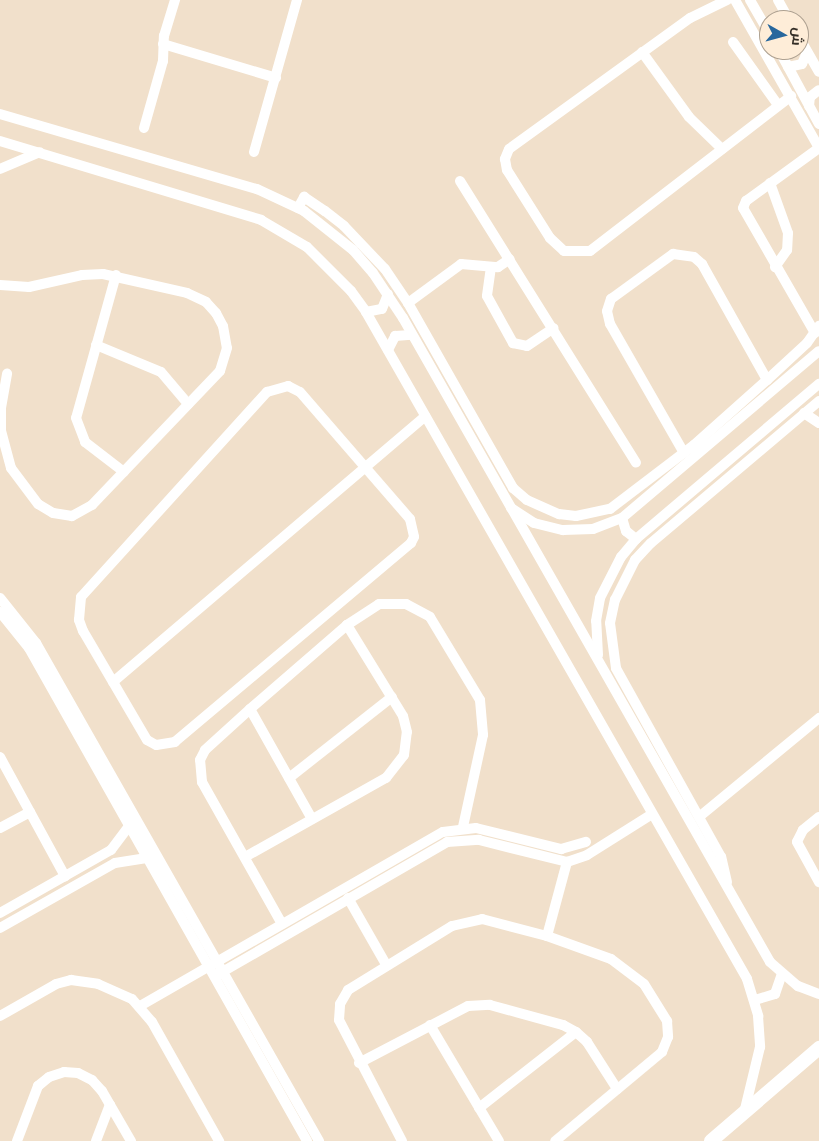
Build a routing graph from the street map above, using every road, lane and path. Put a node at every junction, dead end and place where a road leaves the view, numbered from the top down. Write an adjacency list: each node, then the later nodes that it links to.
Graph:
1 (175, 0): 8 (street)
2 (297, 0): 15 (street)
3 (727, 0): 9 (street)
4 (735, 0): 17 (street)
5 (750, 0): 6 (street)
6 (759, 16)
7 (733, 42): 18 (street)
8 (164, 44): 15 (street); 22 (street)
9 (642, 52): 24 (street); 24 (street)
10 (809, 55): 14 (street)
11 (784, 60): 13 (street)
12 (804, 60): 13 (street)
13 (788, 67): 19 (street)
14 (819, 72)
15 (276, 78): 27 (street)
16 (819, 90): 19 (street)
17 (791, 96): 18 (street); 25 (street)
18 (778, 104): 24 (street)
19 (809, 106): 21 (street)
20 (0, 114): 31 (street)
21 (819, 124)
22 (144, 128)
23 (0, 141): 26 (street)
24 (722, 148)
25 (819, 148): 30 (street)
26 (40, 152): 28 (street); 39 (street)
27 (254, 152)
28 (0, 169)
29 (460, 181): 32 (street)
30 (770, 183): 34 (street); 34 (street)
31 (298, 208): 37 (street); 38 (street)
32 (510, 259): 33 (street); 40 (street)
33 (491, 267): 38 (street); 40 (street)
34 (775, 267): 41 (street)
35 (116, 276): 36 (street); 43 (street); 50 (street)
36 (0, 285)
37 (388, 294): 39 (street); 42 (street)
38 (408, 303): 51 (street)
39 (366, 312): 44 (street)
40 (554, 328): 59 (street)
41 (817, 329): 47 (street)
42 (411, 335): 44 (street); 54 (street)
43 (96, 345): 50 (street); 62 (street)
44 (388, 350): 53 (street)
45 (819, 351): 57 (street)
46 (7, 374): 56 (street)
47 (767, 380): 57 (street); 58 (street)
48 (819, 384): 60 (street)
49 (819, 401): 52 (street)
50 (188, 404): 62 (street)
51 (468, 411): 54 (street); 58 (street)
52 (804, 413): 55 (street); 63 (street)
53 (425, 416): 61 (street); 79 (street)
54 (458, 416): 64 (street)
55 (819, 422)
56 (0, 430): 62 (street)
57 (697, 448): 58 (street); 65 (street)
58 (684, 453)
59 (636, 463)
60 (723, 466): 63 (street); 66 (street)
61 (365, 467): 71 (street); 71 (street); 71 (street)
62 (124, 472)
63 (730, 476): 75 (street)
64 (510, 507): 65 (street); 70 (street)
65 (622, 518): 66 (street)
66 (636, 539): 70 (street)
67 (0, 598): 101 (street)
68 (0, 612): 83 (street)
69 (346, 625): 72 (street); 73 (street); 84 (street)
70 (601, 666): 75 (street)
71 (113, 682)
72 (392, 697): 77 (street); 82 (street)
73 (250, 709): 77 (street); 89 (street)
74 (819, 718): 80 (street)
75 (654, 749): 80 (street); 94 (street)
76 (0, 757): 78 (street)
77 (289, 778): 82 (street)
78 (30, 812): 85 (street); 92 (street)
79 (652, 814): 91 (street); 104 (street)
80 (699, 817): 94 (street)
81 (819, 817): 93 (street)
82 (312, 819): 89 (street)
83 (129, 826): 90 (street); 92 (street)
84 (463, 827): 86 (street); 88 (street)
85 (0, 828)
86 (444, 832): 87 (street); 97 (street)
87 (447, 842): 91 (street); 95 (street)
88 (586, 842)
89 (244, 857): 97 (street)
90 (147, 858): 98 (street); 101 (street)
91 (567, 862): 99 (street)
92 (65, 876): 96 (street)
93 (819, 882)
94 (729, 891): 102 (street)
95 (348, 898): 100 (street); 101 (street)
96 (0, 913)
97 (282, 924): 101 (street)
98 (0, 928)
99 (547, 936): 100 (street); 111 (street)
100 (386, 966): 110 (street)
101 (216, 969): 105 (street); 120 (street); 121 (street)
102 (782, 974): 103 (street); 104 (street)
103 (819, 994)
104 (755, 1000): 114 (street)
105 (140, 1006): 106 (street); 119 (street)
106 (0, 1016)
107 (430, 1026): 108 (street); 110 (street); 113 (street)
108 (576, 1032): 111 (street); 113 (street)
109 (819, 1048): 114 (main road)
110 (359, 1063): 122 (street)
111 (617, 1089): 124 (street)
112 (110, 1105): 116 (street); 117 (street); 118 (street)
113 (479, 1108): 123 (street)
114 (744, 1113): 115 (main road)
115 (717, 1138)
116 (17, 1141)
117 (96, 1141)
118 (131, 1141)
119 (219, 1141)
120 (307, 1141)
121 (320, 1141)
122 (402, 1141)
123 (499, 1141)
124 (555, 1141)

